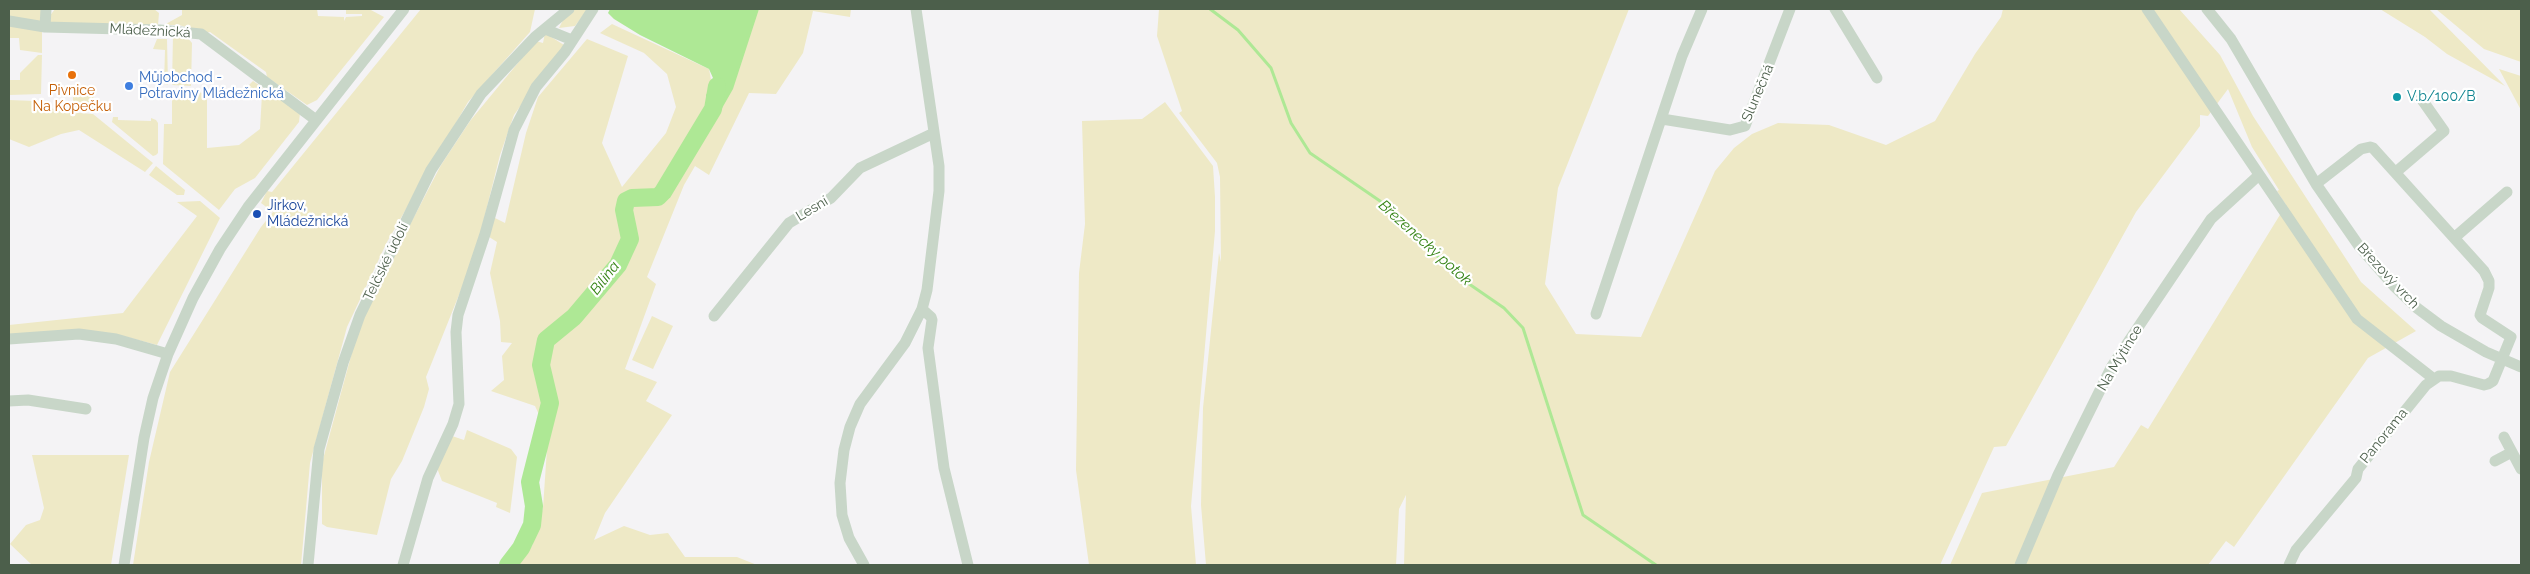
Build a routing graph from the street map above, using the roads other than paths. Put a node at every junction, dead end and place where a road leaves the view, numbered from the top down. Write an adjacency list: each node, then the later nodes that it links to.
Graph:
1 (46, 9): 12 (street)
2 (404, 9): 18 (street)
3 (569, 9): 13 (street, Telčské údolí)
4 (593, 9): 14 (street)
5 (916, 9): 19 (street)
6 (1702, 9): 17 (street)
7 (1790, 9): 17 (street, Slunečná)
8 (1835, 9): 15 (street)
9 (2147, 9): 21 (street)
10 (2207, 9): 22 (street, Březový vrch)
11 (9, 21): 12 (street, Mládežnická)
12 (45, 27): 18 (street, Mládežnická)
13 (546, 28): 14 (street); 40 (street, Telčské údolí)
14 (572, 40): 41 (street)
15 (1877, 78)
16 (2418, 94): 20 (street)
17 (1662, 119): 26 (street)
18 (316, 120): 29 (street)
19 (934, 133): 25 (street); 27 (street, Lesní)
20 (2396, 172): 22 (street); 24 (street)
21 (2259, 175): 32 (street); 44 (street, Na Mýtince)
22 (2316, 184): 30 (street, Březový vrch)
23 (2507, 192): 24 (street)
24 (2454, 238): 30 (street)
25 (922, 309): 42 (street); 43 (street)
26 (1596, 314)
27 (714, 316)
28 (9, 339): 29 (street)
29 (168, 354): 39 (street)
30 (2502, 360): 31 (street, Březový vrch); 32 (street)
31 (2521, 367)
32 (2434, 379): 45 (street, Panorama)
33 (9, 401): 34 (street)
34 (86, 409)
35 (2504, 437): 36 (street)
36 (2512, 452): 37 (street); 38 (street)
37 (2495, 461)
38 (2521, 469)
39 (124, 565)
40 (308, 565)
41 (403, 565)
42 (864, 565)
43 (968, 565)
44 (2020, 565)
45 (2289, 565)

